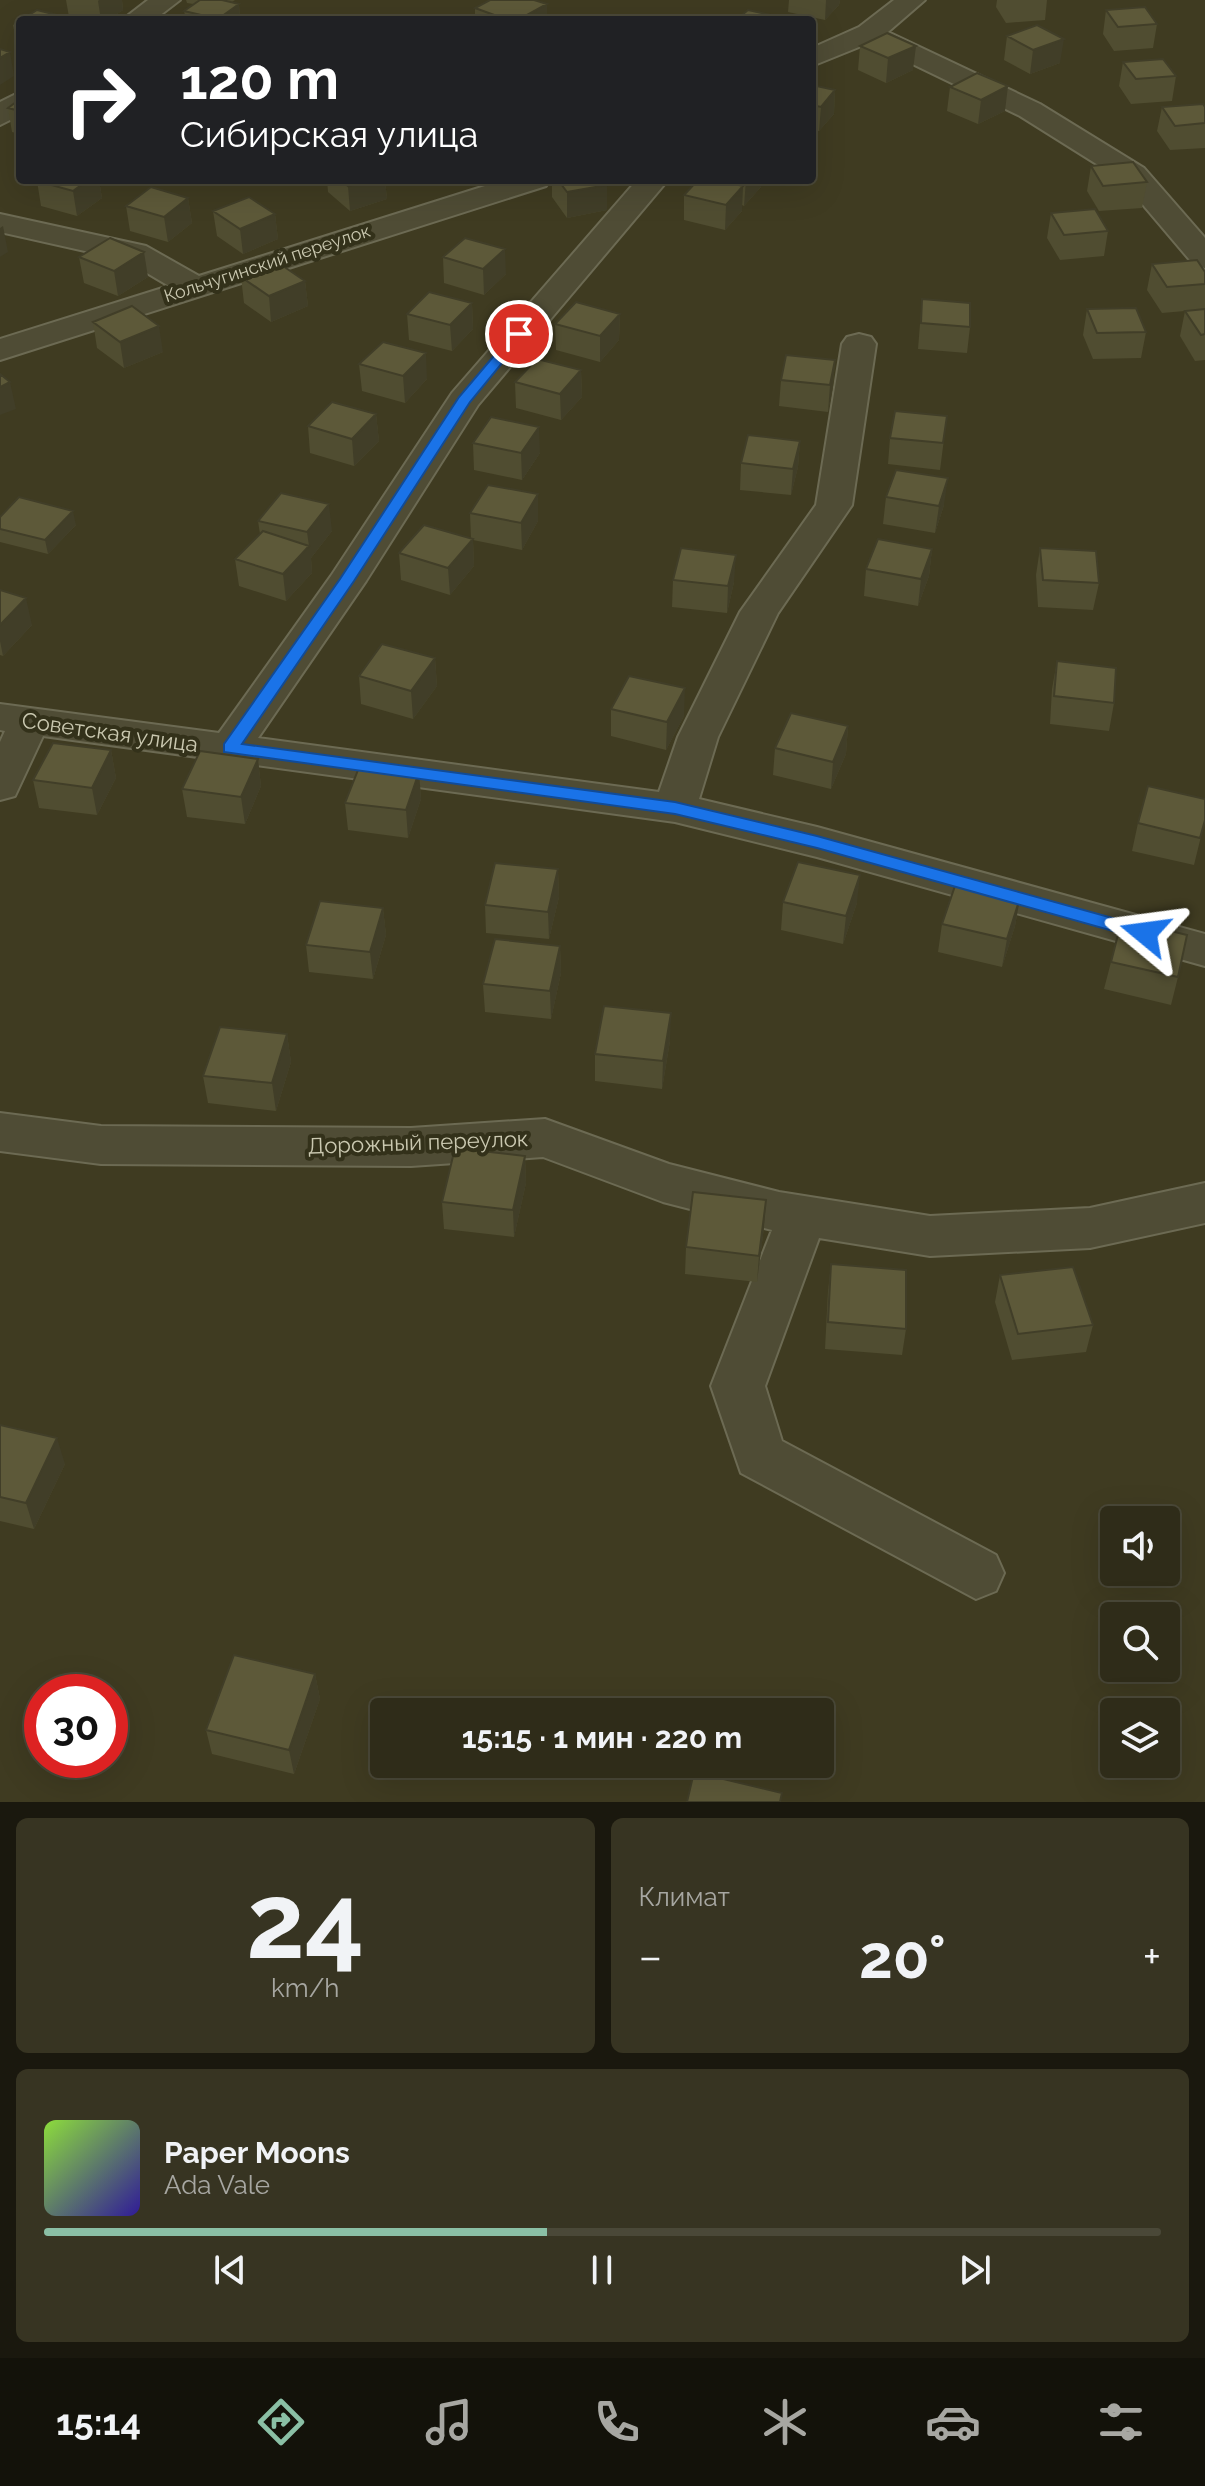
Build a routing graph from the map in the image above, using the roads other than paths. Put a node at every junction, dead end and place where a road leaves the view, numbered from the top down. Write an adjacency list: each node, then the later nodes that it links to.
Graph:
1 (166, 0): 3 (street)
2 (911, 0): 4 (street)
3 (142, 16)
4 (869, 33): 5 (street); 9 (street)
5 (816, 56)
6 (522, 184): 10 (street, Кольчугинский переулок)
7 (650, 184): 14 (street)
8 (0, 223): 10 (street)
9 (1205, 258)
10 (193, 286): 12 (street, Кольчугинский переулок)
11 (859, 344): 16 (street)
12 (0, 350)
13 (15, 719): 14 (street, Советская улица); 15 (street)
14 (230, 748): 16 (street, Советская улица)
15 (0, 786)
16 (675, 808): 17 (street, Советская улица)
17 (1205, 950)
18 (0, 1132): 20 (street, Дорожный переулок)
19 (1205, 1203): 20 (street, Дорожный переулок)
20 (802, 1216): 21 (street)
21 (976, 1573)

